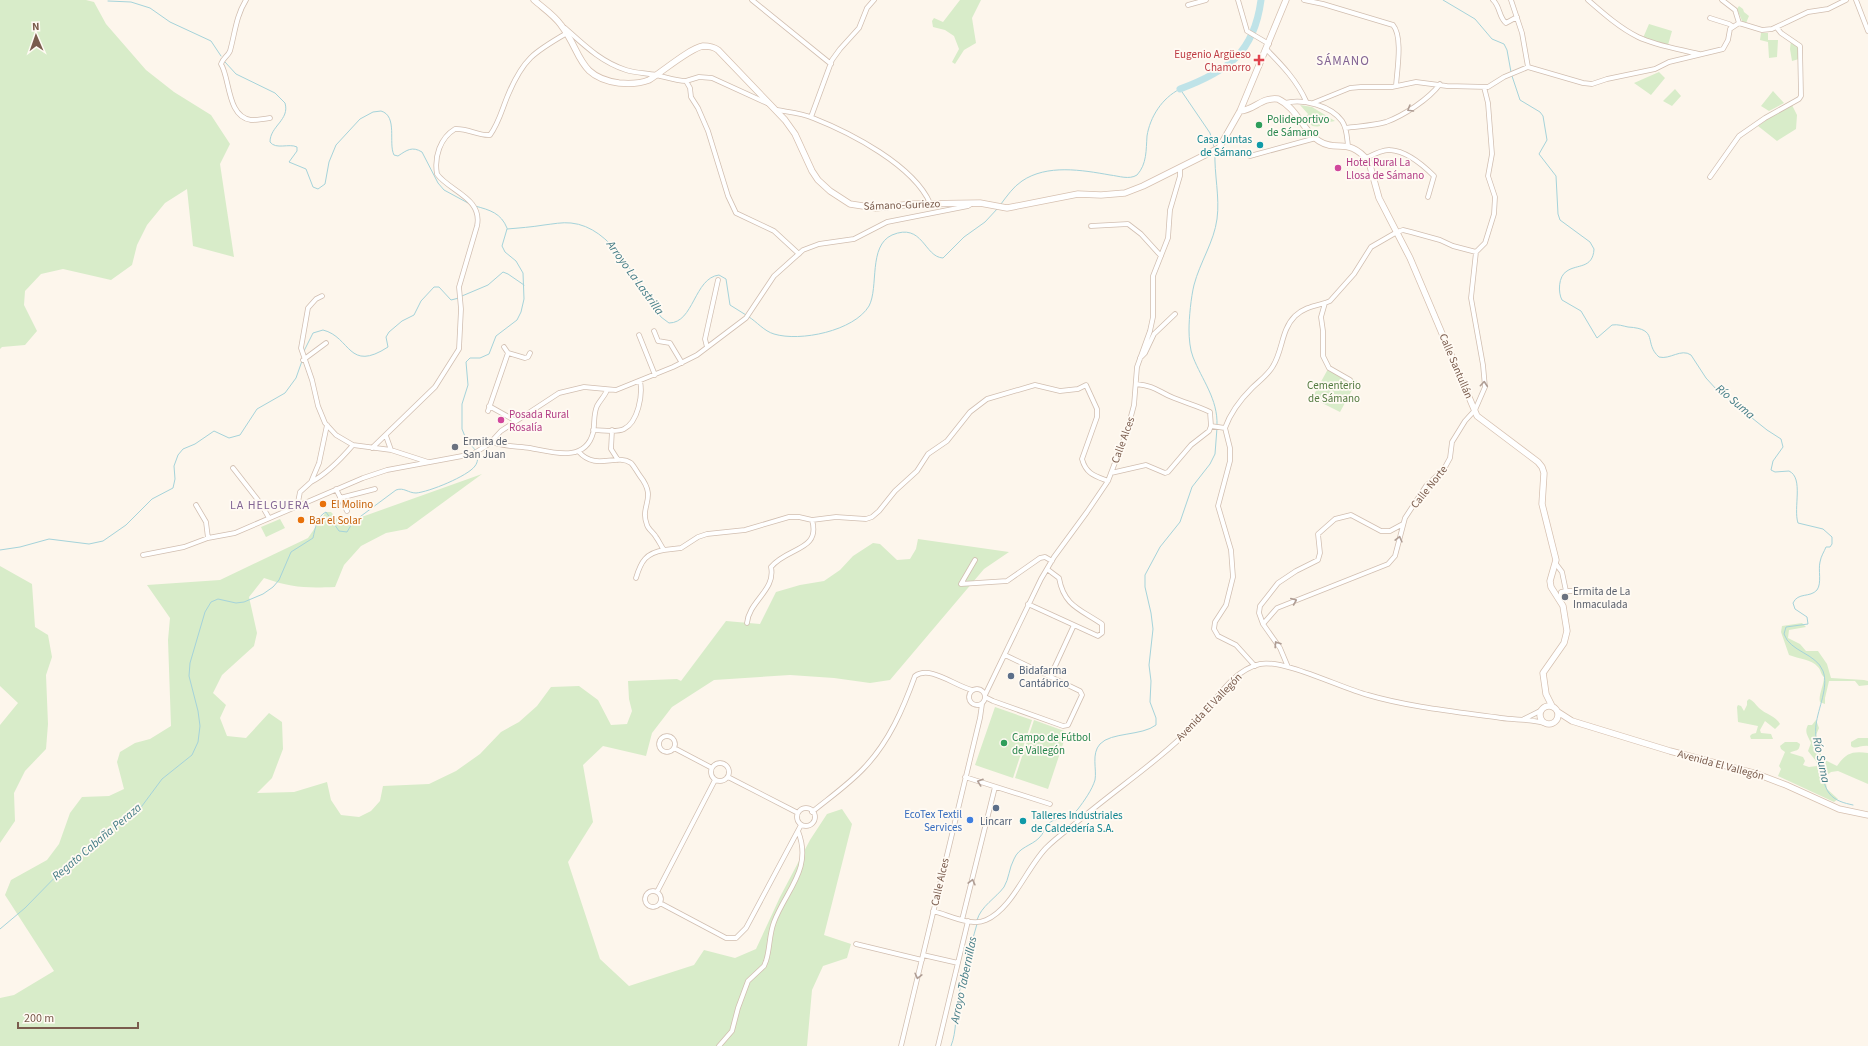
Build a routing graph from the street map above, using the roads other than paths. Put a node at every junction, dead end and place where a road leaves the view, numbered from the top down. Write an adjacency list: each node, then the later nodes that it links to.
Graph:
1 (246, 0): 40 (street)
2 (534, 0): 20 (street, Sámano-Guriezo)
3 (752, 0): 27 (street)
4 (874, 0): 27 (street)
5 (1206, 0): 15 (street)
6 (1238, 0): 25 (street)
7 (1286, 0): 25 (street, Sámano-Guriezo)
8 (1304, 0): 32 (street)
9 (1493, 0): 17 (street)
10 (1511, 0): 17 (street)
11 (1588, 0): 26 (street)
12 (1722, 0): 19 (street)
13 (1846, 0): 22 (street)
14 (1856, 0): 23 (street)
15 (1197, 2): 16 (street)
16 (1188, 5)
17 (1517, 17): 28 (street)
18 (1710, 18): 21 (street)
19 (1739, 24): 21 (street); 22 (street)
20 (562, 25): 24 (street, Sámano-Guriezo); 29 (street)
21 (1732, 26): 26 (street)
22 (1777, 28): 47 (street)
23 (1868, 31)
24 (567, 34): 29 (street, Sámano-Guriezo); 82 (street)
25 (1268, 47): 34 (street); 38 (street, Sámano-Guriezo)
26 (1699, 54): 28 (street)
27 (831, 64): 39 (street)
28 (1528, 67): 33 (street)
29 (657, 75): 30 (street); 37 (street, Sámano-Guriezo)
30 (686, 81): 37 (street); 54 (street)
31 (1440, 84): 32 (street); 33 (street); 41 (street, one-way to 41)
32 (1396, 86): 36 (street)
33 (1484, 87): 53 (street)
34 (1306, 101): 35 (street); 36 (street)
35 (1285, 103): 38 (street); 42 (street)
36 (1313, 103): 41 (street)
37 (774, 108): 39 (street); 49 (street, Sámano-Guriezo)
38 (1240, 111): 46 (street, Sámano-Guriezo)
39 (812, 117): 49 (street)
40 (270, 118)
41 (1345, 128): 43 (street)
42 (1316, 138): 43 (street); 44 (street)
43 (1348, 146): 45 (street)
44 (1250, 156)
45 (1366, 158): 48 (street); 52 (street, Calle Santullán)
46 (1180, 168): 50 (street, Sámano-Guriezo); 55 (street, Calle Alces)
47 (1710, 177)
48 (1428, 197)
49 (930, 203): 50 (street, Sámano-Guriezo)
50 (974, 203): 54 (street)
51 (1091, 226): 55 (street)
52 (1397, 232): 53 (street); 58 (street); 75 (street, Calle Santullán)
53 (1476, 252): 75 (street, Calle Norte, one-way to 53)
54 (799, 254): 64 (street)
55 (1161, 256): 67 (street, Calle Alces)
56 (718, 280): 64 (street)
57 (322, 296): 68 (street)
58 (1325, 303): 71 (street); 79 (street)
59 (1175, 314): 67 (street)
60 (654, 331): 69 (street)
61 (639, 335): 70 (street)
62 (326, 343): 68 (street)
63 (504, 347): 65 (street)
64 (707, 347): 69 (street)
65 (508, 353): 66 (street); 76 (street)
66 (530, 353)
67 (1140, 358): 73 (street, Calle Alces)
68 (303, 360): 77 (street)
69 (682, 363): 70 (street)
70 (655, 375): 72 (street)
71 (1350, 380)
72 (640, 381): 74 (street); 81 (street)
73 (1136, 384): 78 (street); 91 (street, Calle Alces)
74 (607, 390): 76 (street); 80 (street)
75 (1475, 410): 102 (street, Calle Norte); 108 (street, Calle Santullán)
76 (516, 421): 83 (street)
77 (327, 425): 84 (street); 93 (street)
78 (1212, 426): 79 (street); 91 (street)
79 (1223, 428): 119 (street)
80 (593, 430): 81 (street); 87 (street)
81 (612, 430): 88 (street)
82 (386, 436): 85 (street); 86 (street)
83 (491, 441): 87 (street); 89 (street)
84 (353, 445): 85 (street); 93 (street)
85 (372, 448): 86 (street)
86 (391, 450): 89 (street)
87 (579, 452): 88 (street)
88 (618, 460): 104 (street)
89 (429, 462): 94 (street)
90 (233, 468): 100 (street)
91 (1111, 473): 92 (street, Calle Alces)
92 (1108, 480): 101 (street); 107 (street, Calle Alces)
93 (311, 482): 98 (street)
94 (336, 489): 96 (street); 98 (street)
95 (375, 489): 96 (street)
96 (340, 498): 99 (street)
97 (196, 505): 103 (street)
98 (297, 506): 100 (street)
99 (348, 511)
100 (269, 518): 103 (street)
101 (812, 520): 104 (street); 115 (street)
102 (1403, 524): 116 (street, Calle Norte, one-way to 102); 116 (street)
103 (208, 538): 105 (street)
104 (664, 550): 110 (street)
105 (143, 555)
106 (976, 560): 107 (street)
107 (1052, 561): 109 (street, Calle Alces)
108 (1556, 564): 111 (street); 113 (street, Calle Santullán)
109 (1047, 569): 114 (street, Calle Alces); 117 (street)
110 (636, 578)
111 (1566, 591): 112 (street); 113 (street)
112 (1583, 591)
113 (1561, 603): 126 (street, Calle Santullán)
114 (1028, 604): 117 (street); 118 (street, Calle Alces)
115 (747, 622)
116 (1263, 624): 120 (street, one-way to 116)
117 (1074, 625): 121 (street)
118 (1005, 655): 121 (street); 122 (street, Calle Alces)
119 (1255, 666): 120 (street, Avenida El Vallegón); 154 (street, Avenida El Vallegón)
120 (1288, 666): 134 (street, Avenida El Vallegón)
121 (1050, 677): 128 (street)
122 (990, 686): 125 (street); 128 (street, Calle Alces)
123 (960, 687): 124 (street); 127 (street); 145 (street)
124 (972, 690): 125 (street); 127 (street)
125 (982, 690): 128 (street)
126 (1546, 694): 130 (street); 131 (street)
127 (968, 695): 129 (street)
128 (984, 699): 129 (street); 133 (street, Calle Alces)
129 (975, 705): 133 (street)
130 (1552, 706): 131 (street); 132 (street)
131 (1542, 709): 134 (street); 136 (street)
132 (1558, 712): 135 (street); 137 (street)
133 (980, 718): 141 (street, Calle Alces)
134 (1522, 720): 136 (street, Avenida El Vallegón)
135 (1572, 721): 137 (street); 147 (street, Avenida El Vallegón)
136 (1544, 723): 137 (street)
137 (1553, 723)
138 (674, 748): 138 (street); 139 (street)
139 (712, 768): 140 (street); 142 (street)
140 (728, 777): 142 (street); 146 (street)
141 (965, 777): 143 (street, one-way to 141); 152 (street, Calle Alces)
142 (715, 780): 150 (street)
143 (995, 787): 144 (street); 153 (street, one-way to 143)
144 (1050, 804)
145 (812, 812): 146 (street); 148 (street)
146 (798, 813): 148 (street)
147 (1868, 816)
148 (801, 825): 149 (street)
149 (798, 831): 151 (street); 159 (street)
150 (657, 892): 151 (street); 151 (street)
151 (660, 903)
152 (933, 911): 153 (street); 156 (street, Calle Alces)
153 (962, 920): 154 (street)
154 (968, 921): 158 (street)
155 (856, 944): 157 (street)
156 (923, 955): 157 (street, Calle Alces); 158 (street)
157 (922, 960): 160 (street, Calle Alces, one-way to 160)
158 (958, 963): 161 (street)
159 (719, 1046)
160 (901, 1046)
161 (938, 1046)

